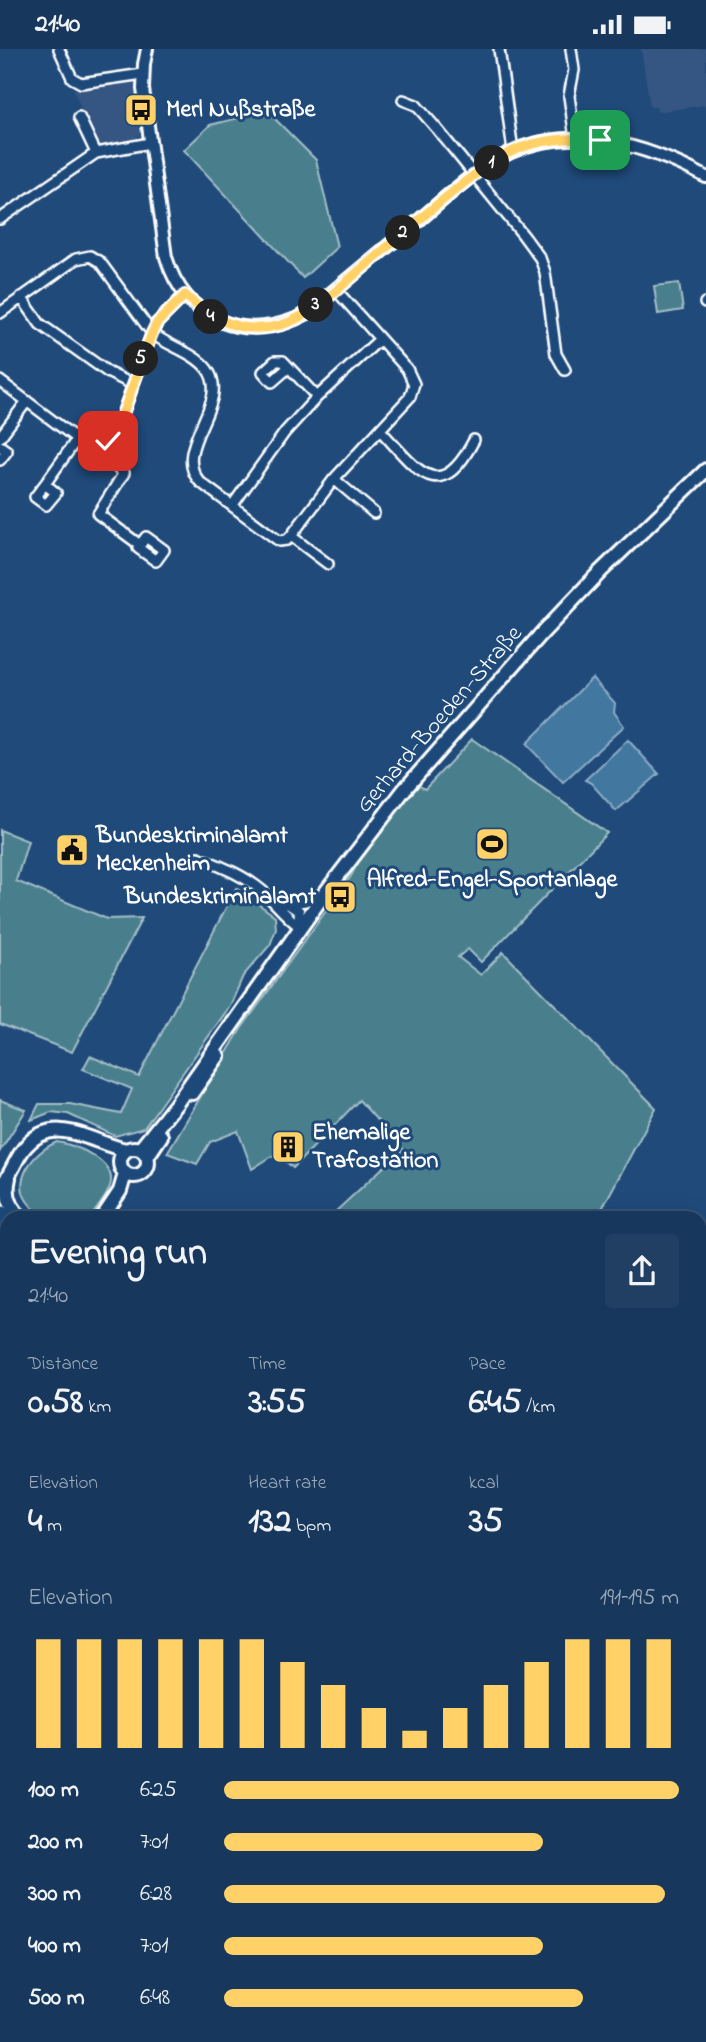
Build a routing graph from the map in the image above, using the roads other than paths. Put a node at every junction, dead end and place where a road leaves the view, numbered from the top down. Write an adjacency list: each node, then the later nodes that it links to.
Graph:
1 (59, 49): 5 (street)
2 (147, 49): 5 (street)
3 (499, 49): 10 (street)
4 (571, 49): 8 (street)
5 (143, 74): 9 (street)
6 (404, 100): 12 (street)
7 (79, 117): 11 (street)
8 (575, 138): 10 (street); 13 (street)
9 (149, 143): 11 (street); 16 (street)
10 (513, 151): 12 (street)
11 (96, 153): 14 (street)
12 (475, 174): 15 (street); 22 (street)
13 (706, 177)
14 (2, 214)
15 (336, 290): 16 (street); 20 (street)
16 (185, 295): 19 (street)
17 (22, 297): 18 (street); 19 (street); 24 (street)
18 (0, 313)
19 (152, 333): 24 (street); 37 (street)
20 (380, 339): 25 (street); 27 (street)
21 (288, 368): 25 (street)
22 (565, 370)
23 (0, 381): 26 (street)
24 (132, 384): 32 (street)
25 (317, 397): 37 (street)
26 (27, 401): 28 (street); 29 (street)
27 (380, 430): 30 (street); 35 (street)
28 (0, 437)
29 (77, 439): 32 (street); 36 (street)
30 (474, 440)
31 (0, 446): 33 (street)
32 (95, 446): 40 (street)
33 (0, 460)
34 (706, 470): 43 (main road, Gerhard-Boeden-Straße)
35 (334, 479): 38 (street); 39 (street)
36 (45, 484)
37 (232, 506): 39 (street)
38 (374, 513)
39 (291, 536): 41 (street)
40 (140, 545)
41 (328, 565)
42 (198, 857): 44 (street)
43 (325, 893): 45 (street); 46 (main road, Gerhard-Boeden-Straße)
44 (267, 895): 45 (street); 46 (street)
45 (287, 904): 46 (street)
46 (300, 927): 48 (main road, Gerhard-Boeden-Straße)
47 (93, 1140): 48 (main road); 49 (main road); 50 (main road)
48 (138, 1152): 49 (main road, Gerhard-Boeden-Straße); 49 (main road, Gerhard-Boeden-Straße)
49 (126, 1171): 53 (main road); 54 (main road)
50 (11, 1173): 51 (main road); 52 (main road)
51 (0, 1187)
52 (14, 1211)
53 (107, 1211)
54 (116, 1211)

